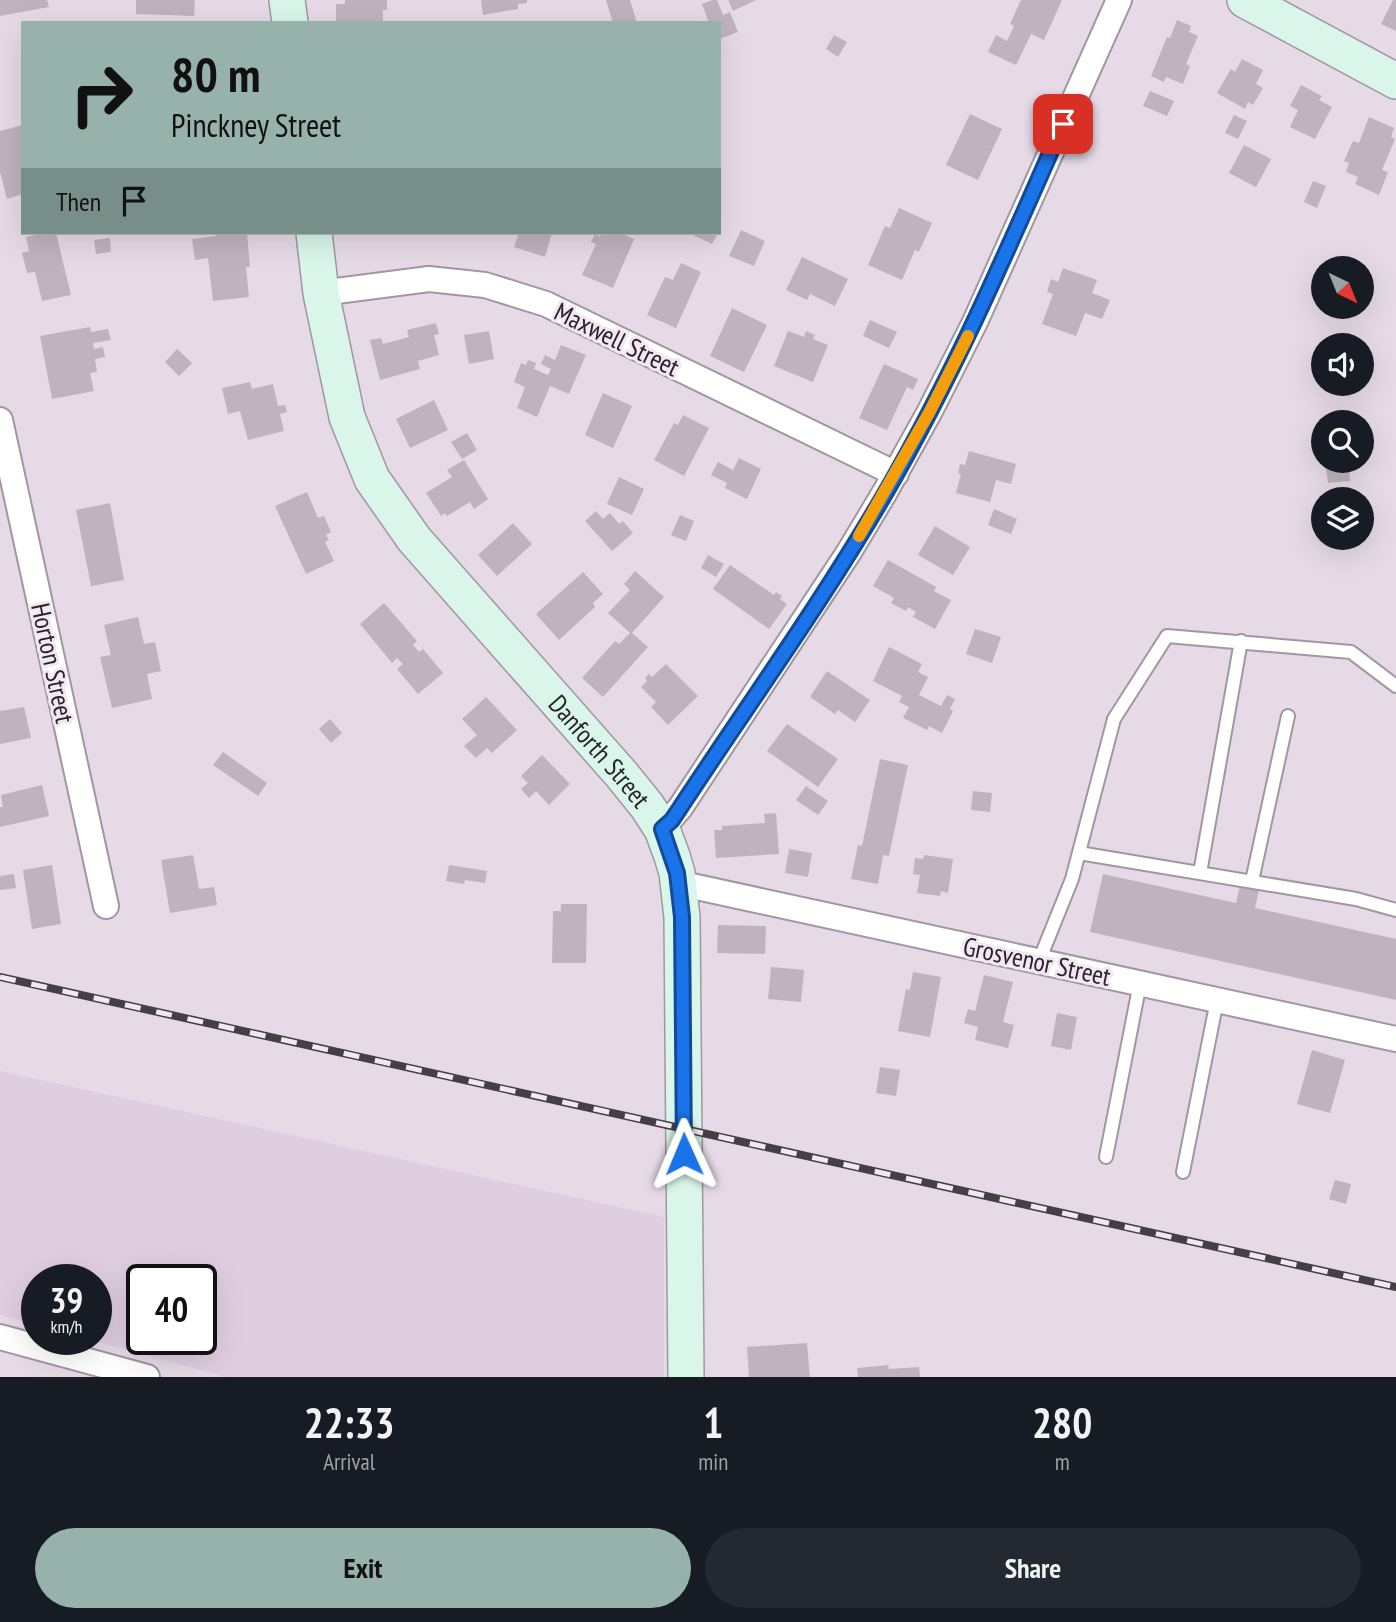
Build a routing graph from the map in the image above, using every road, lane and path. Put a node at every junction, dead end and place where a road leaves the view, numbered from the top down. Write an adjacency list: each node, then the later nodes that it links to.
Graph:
1 (287, 0): 4 (street)
2 (1119, 0): 9 (street)
3 (1245, 0): 5 (street)
4 (290, 21)
5 (1396, 81)
6 (314, 235): 7 (street, Danforth Street)
7 (321, 293): 9 (street, Maxwell Street); 13 (street, Danforth Street)
8 (0, 420): 18 (street, Horton Street)
9 (896, 474): 13 (street)
10 (1241, 641): 11 (lane); 14 (lane); 15 (lane)
11 (1396, 686)
12 (1289, 716): 16 (lane)
13 (662, 829): 17 (street, Danforth Street)
14 (1079, 853): 15 (lane); 20 (lane)
15 (1200, 873): 16 (lane)
16 (1252, 881): 19 (lane)
17 (678, 883): 20 (street, Grosvenor Street); 28 (street, Danforth Street)
18 (106, 906)
19 (1396, 910)
20 (1039, 961): 21 (street, Grosvenor Street)
21 (1140, 983): 22 (street, Grosvenor Street); 24 (lane)
22 (1217, 1000): 23 (street, Grosvenor Street); 25 (lane)
23 (1396, 1038)
24 (1106, 1157)
25 (1183, 1172)
26 (0, 1337): 27 (street)
27 (147, 1377)
28 (686, 1377)

